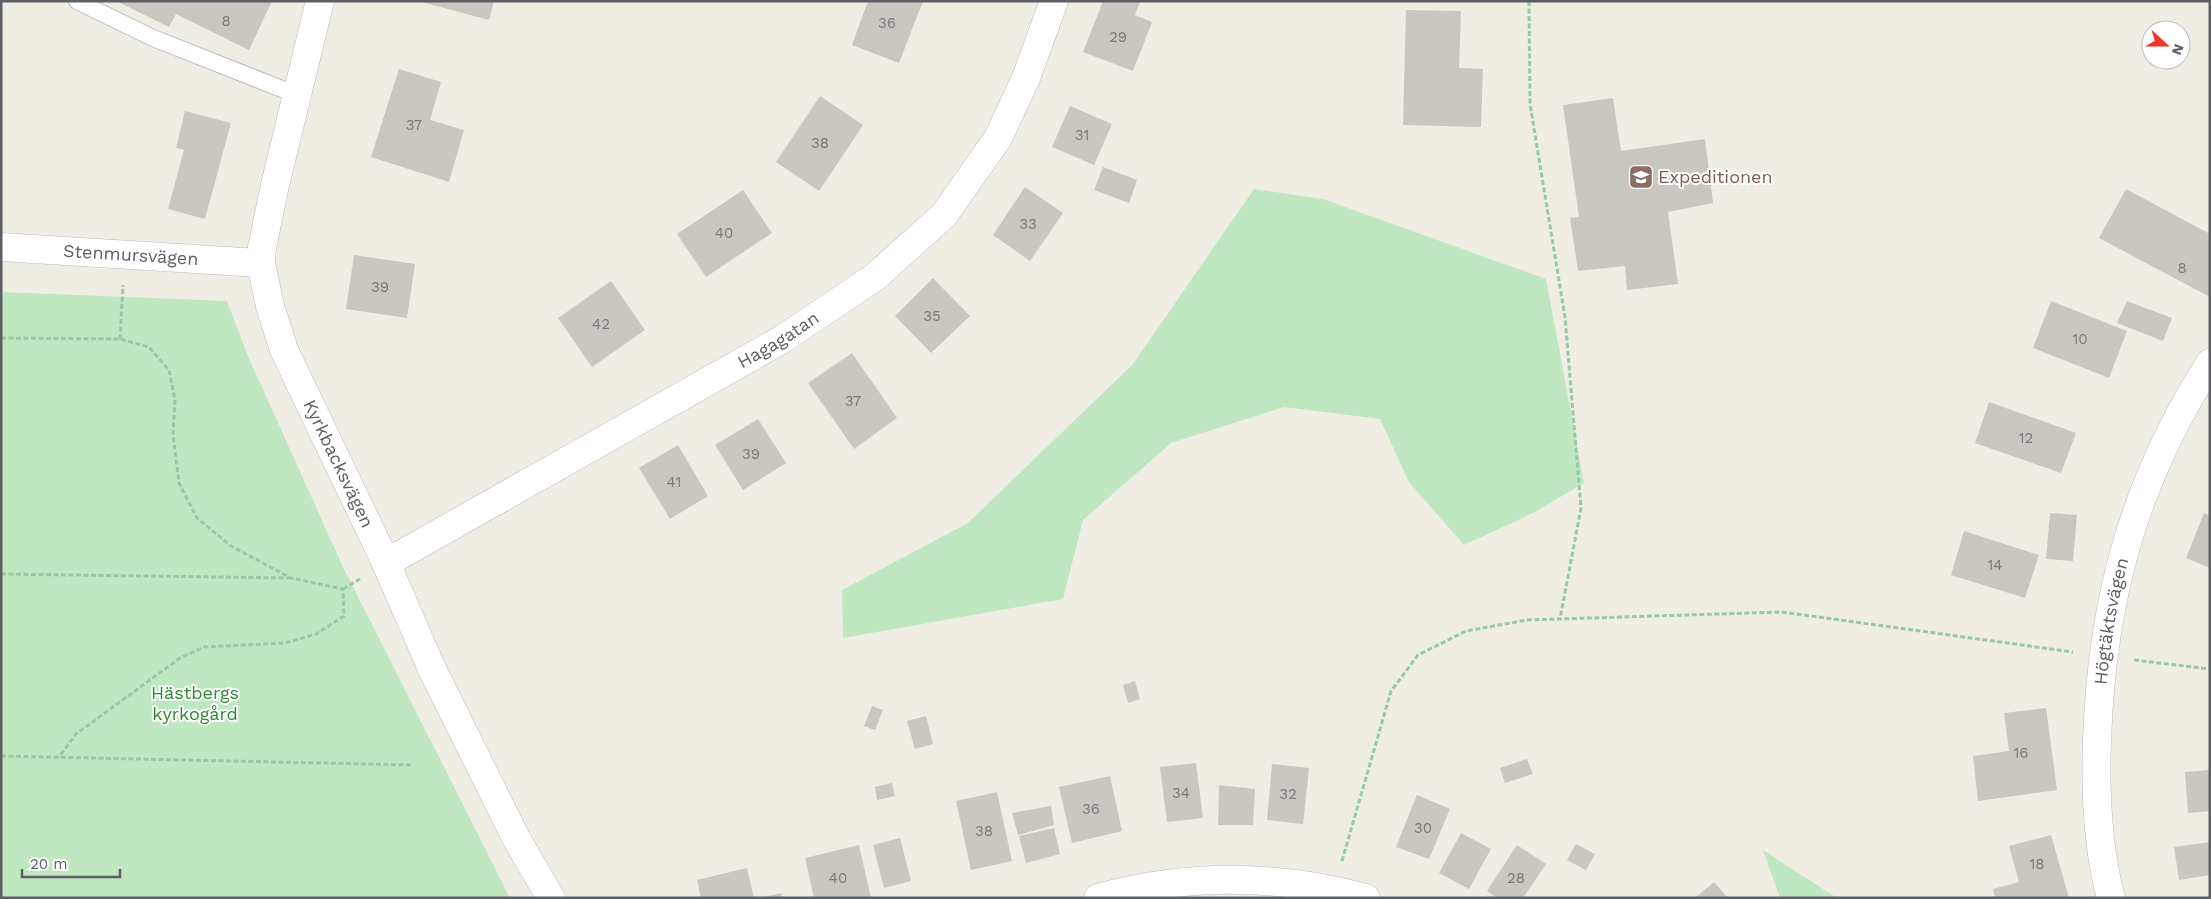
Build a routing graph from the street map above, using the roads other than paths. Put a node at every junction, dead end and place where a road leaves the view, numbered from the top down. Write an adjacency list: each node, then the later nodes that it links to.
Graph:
1 (77, 1): 4 (lane)
2 (320, 1): 4 (street, Kyrkbacksvägen)
3 (1054, 1): 8 (street, Hagagatan)
4 (297, 96): 6 (street, Kyrkbacksvägen)
5 (1, 247): 6 (street, Stenmursvägen)
6 (261, 263): 8 (street, Kyrkbacksvägen)
7 (2210, 363): 12 (street, Högtäktsvägen)
8 (386, 563): 9 (street, Kyrkbacksvägen)
9 (551, 898)
10 (1098, 898): 11 (street)
11 (1366, 898)
12 (2111, 898)

